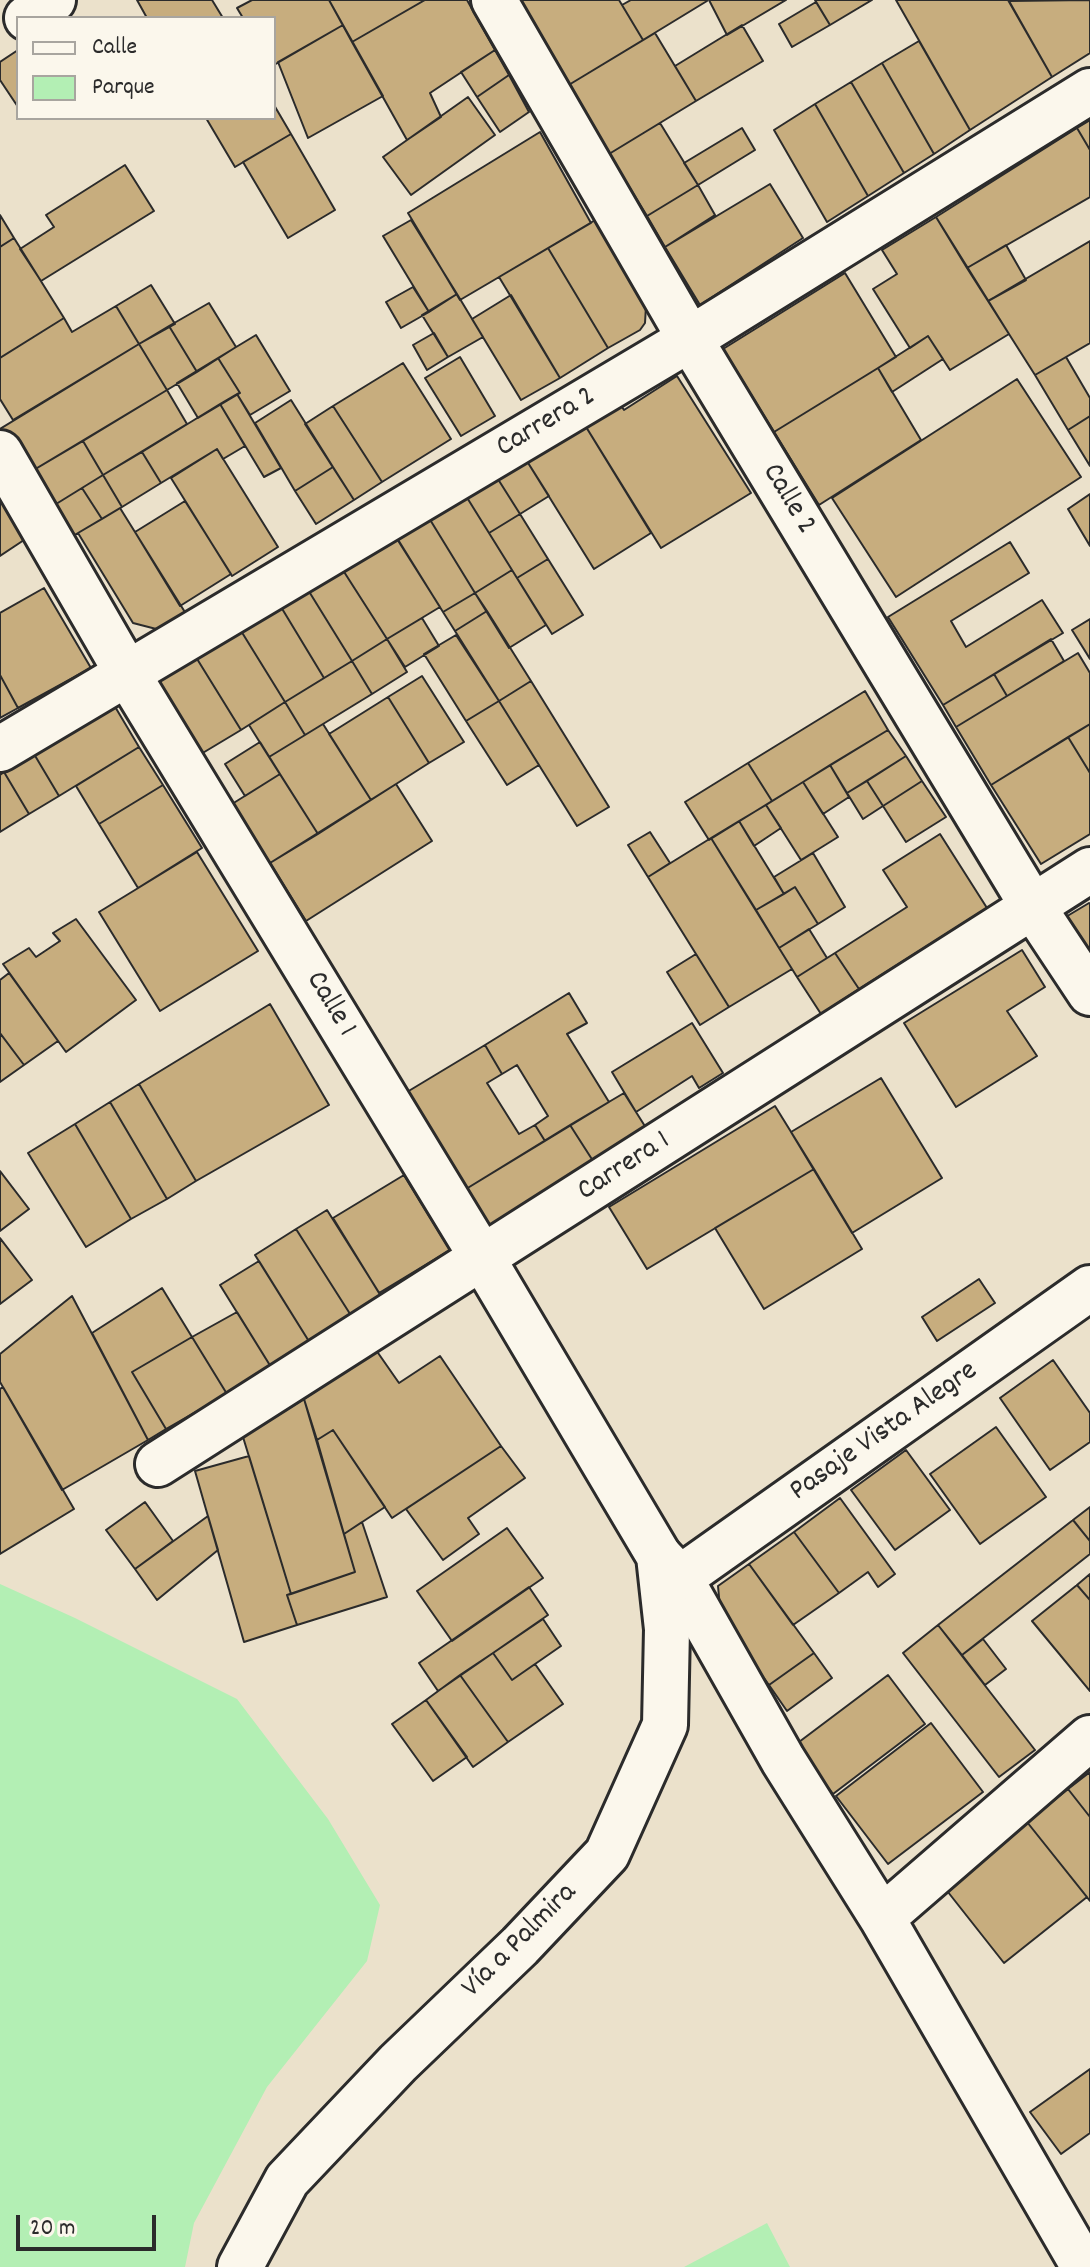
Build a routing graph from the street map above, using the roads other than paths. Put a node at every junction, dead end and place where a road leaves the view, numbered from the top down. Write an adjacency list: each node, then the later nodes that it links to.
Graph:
1 (53, 0): 3 (street)
2 (494, 0): 5 (street, Calle 2)
3 (30, 16)
4 (1090, 91): 5 (street, Carrera 2)
5 (690, 339): 7 (street, Carrera 2); 10 (street, Calle 2)
6 (0, 453): 7 (street, Calle 1)
7 (127, 673): 8 (street, Carrera 2); 12 (street, Calle 1)
8 (0, 749)
9 (1090, 870): 10 (street, Carrera 1)
10 (1033, 907): 11 (street, Calle 2); 12 (street, Carrera 1)
11 (1090, 993)
12 (483, 1259): 14 (street, Carrera 1); 15 (street, Calle 1)
13 (1090, 1288): 15 (street, Pasaje Vista Alegre)
14 (158, 1464)
15 (670, 1567): 17 (street, Calle 1); 18 (street, Vía a Palmira)
16 (1090, 1738): 17 (street)
17 (882, 1918): 19 (street, Calle 1)
18 (240, 2267)
19 (1084, 2267)

